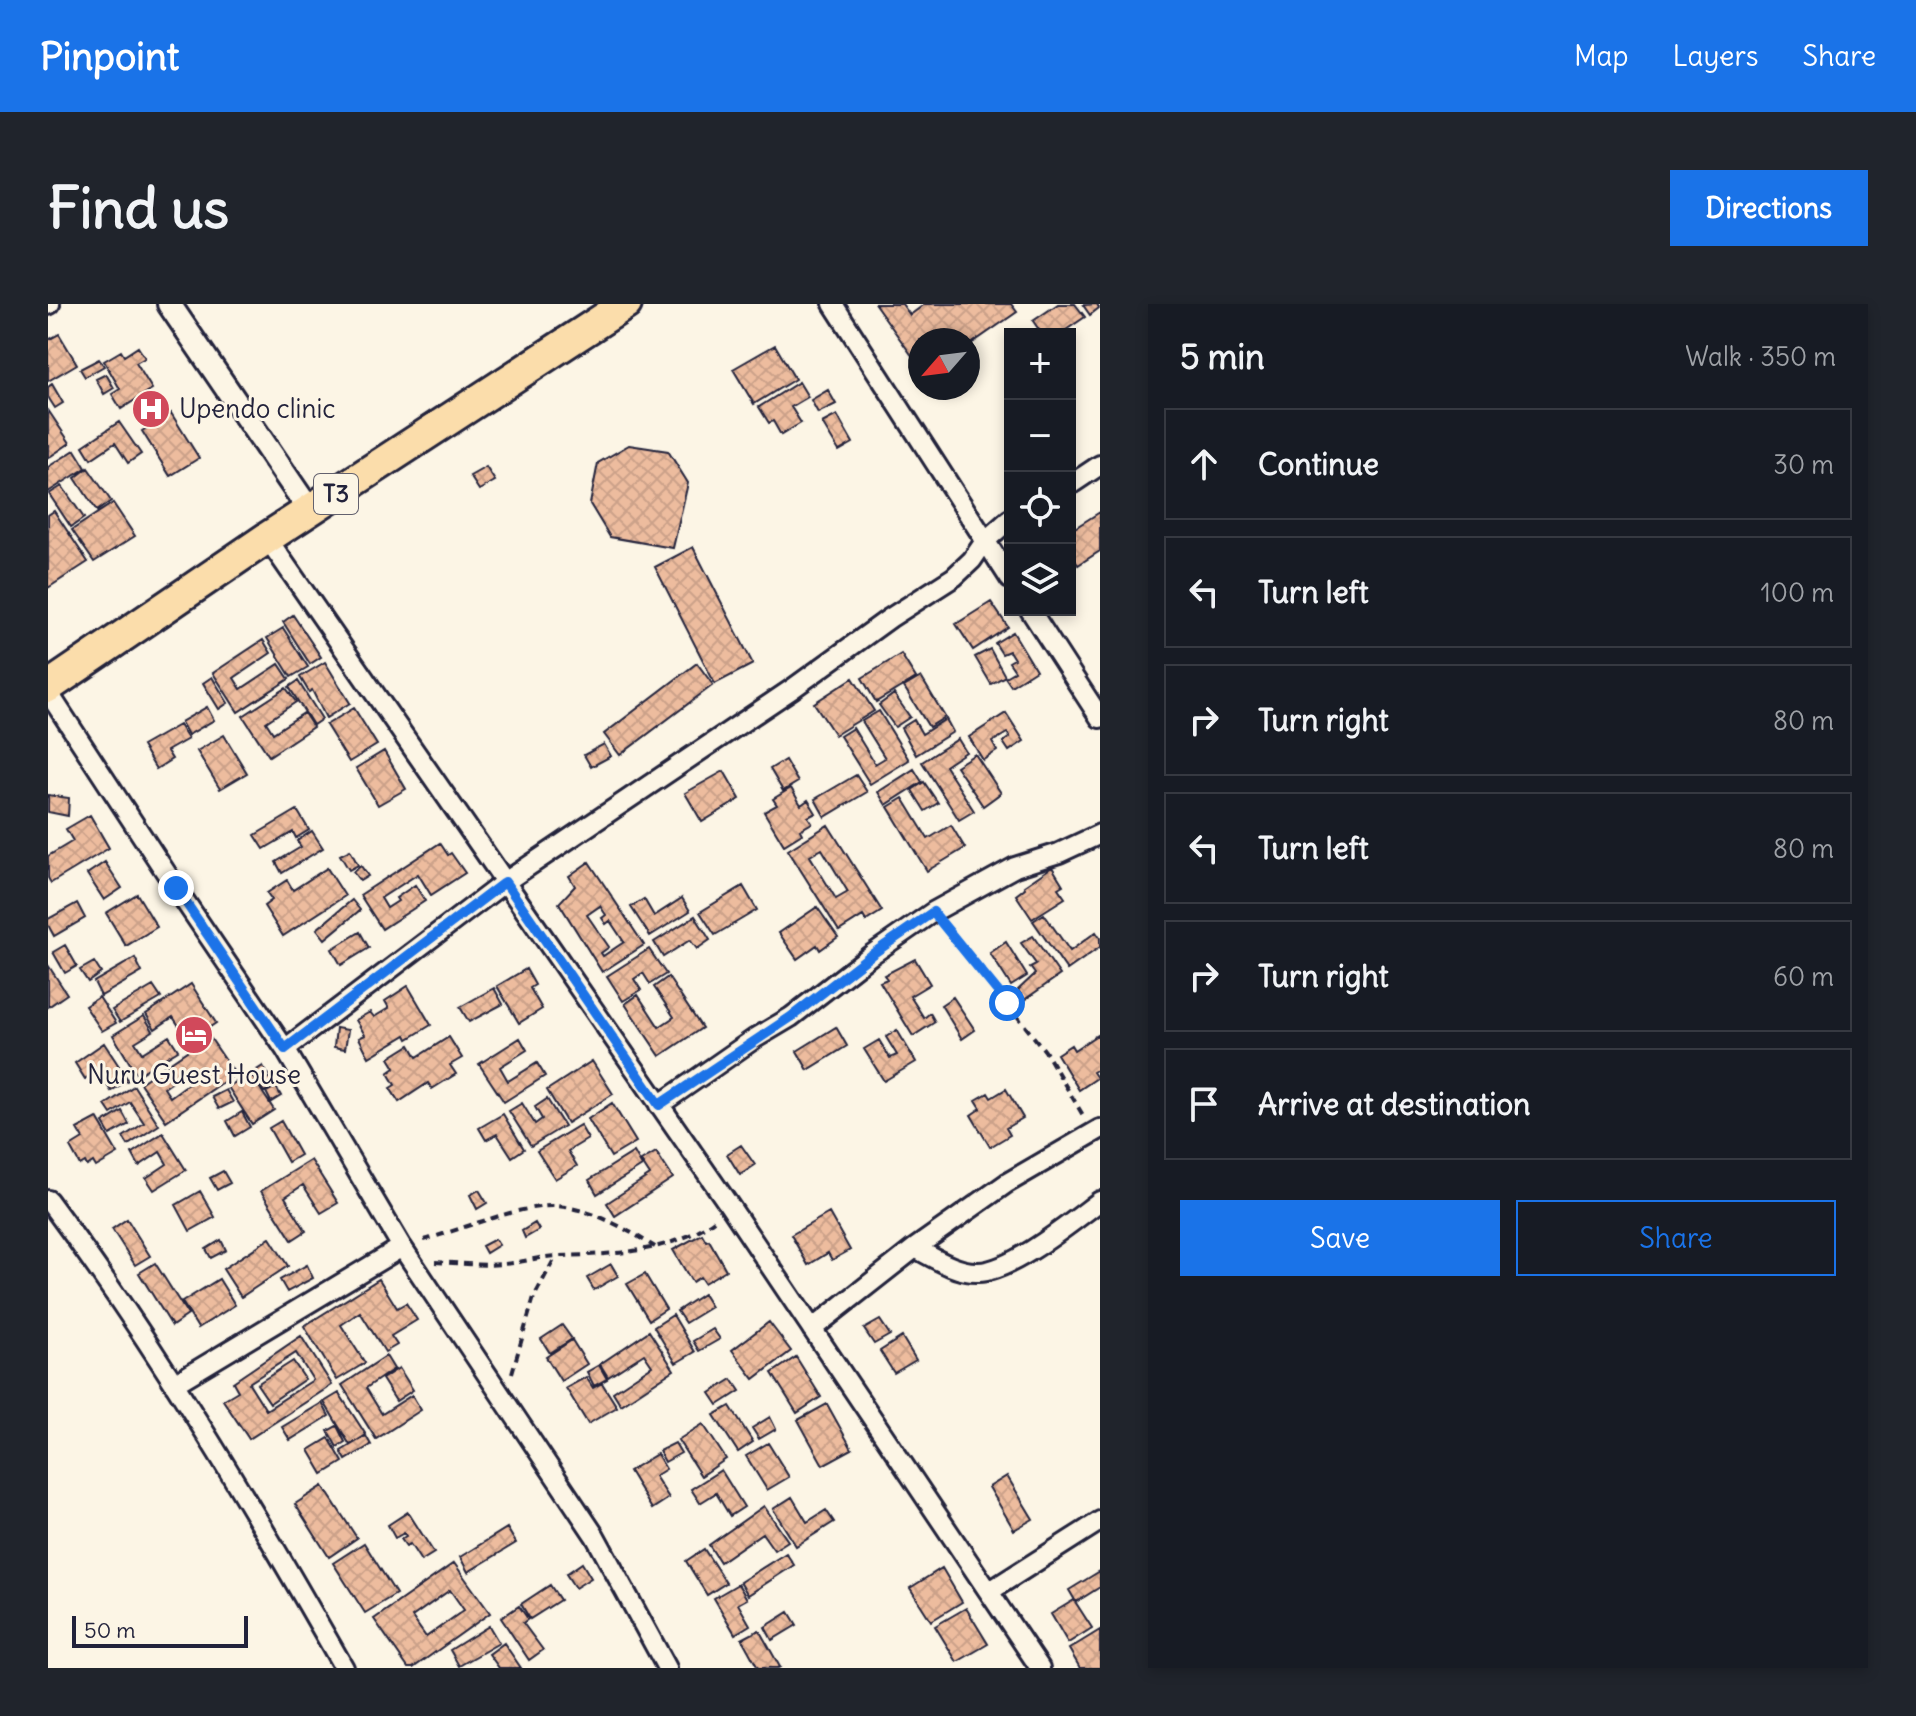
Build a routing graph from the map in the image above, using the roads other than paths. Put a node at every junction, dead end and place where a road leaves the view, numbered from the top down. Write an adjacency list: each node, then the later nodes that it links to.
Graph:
1 (169, 304): 6 (street)
2 (626, 304): 6 (highway, T3)
3 (833, 304): 9 (street)
4 (1100, 465): 5 (street)
5 (1076, 481)
6 (310, 511): 8 (highway, T3)
7 (1004, 524): 9 (street)
8 (267, 538): 12 (highway, T3); 15 (street)
9 (985, 541): 10 (street); 15 (street)
10 (1004, 570)
11 (1034, 616): 13 (street)
12 (48, 689): 16 (street)
13 (1100, 718)
14 (1100, 834): 17 (street)
15 (505, 882): 16 (street); 17 (street)
16 (285, 1049): 22 (street)
17 (659, 1105): 23 (street)
18 (1096, 1131): 21 (street)
19 (48, 1200): 24 (street)
20 (1100, 1201): 21 (street)
21 (915, 1248): 23 (street)
22 (407, 1254): 24 (street); 28 (street)
23 (812, 1329): 26 (street)
24 (174, 1384): 27 (street)
25 (1100, 1521): 26 (street)
26 (990, 1591): 29 (street)
27 (344, 1668)
28 (667, 1668)
29 (1040, 1668)

